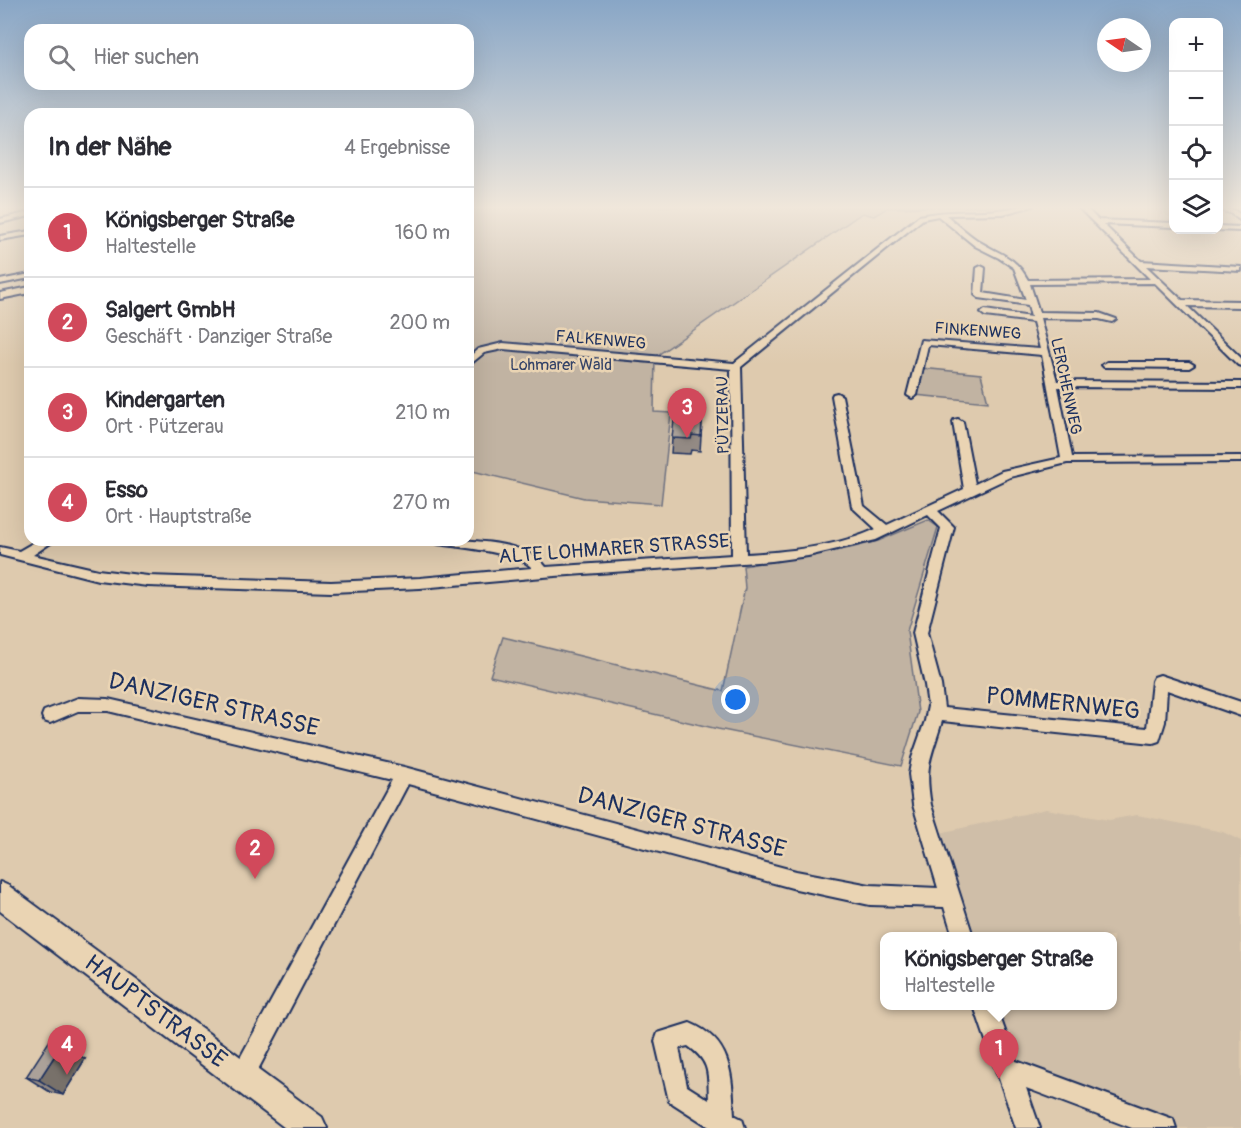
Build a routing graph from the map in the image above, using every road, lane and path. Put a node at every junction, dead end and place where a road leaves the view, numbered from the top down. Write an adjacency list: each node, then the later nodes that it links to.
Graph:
1 (868, 259): 27 (street, PÜTZERAU)
2 (1006, 259): 10 (street, LERCHENWEG)
3 (1133, 259): 4 (street)
4 (1138, 263): 6 (street); 8 (street)
5 (981, 268): 13 (street)
6 (1241, 269)
7 (24, 277): 9 (street)
8 (1156, 280): 10 (street); 14 (street)
9 (0, 282)
10 (1025, 282): 13 (street, LERCHENWEG)
11 (24, 291): 12 (street)
12 (0, 296)
13 (1030, 303): 17 (street, LERCHENWEG)
14 (1178, 303): 15 (street); 19 (street)
15 (1241, 304)
16 (985, 313): 17 (street, LERCHENWEG)
17 (1034, 318): 18 (street, LERCHENWEG); 20 (street, LERCHENWEG)
18 (1112, 320)
19 (1228, 351): 21 (street); 23 (street)
20 (1046, 352): 28 (street, LERCHENWEG); 31 (street, FINKENWEG)
21 (1241, 352)
22 (474, 357): 27 (street, FALKENWEG)
23 (1241, 363)
24 (1107, 365): 25 (street)
25 (1140, 365): 26 (street); 29 (street)
26 (1189, 365)
27 (736, 366): 43 (street, PÜTZERAU)
28 (1053, 384): 29 (street); 35 (street, LERCHENWEG)
29 (1160, 385): 30 (street)
30 (1241, 385)
31 (912, 394)
32 (837, 396): 38 (street)
33 (958, 422): 36 (street)
34 (1241, 459): 35 (street, ALTE LOHMARER STRASSE)
35 (1067, 460): 36 (street, ALTE LOHMARER STRASSE)
36 (970, 490): 37 (street, ALTE LOHMARER STRASSE)
37 (930, 510): 38 (street, ALTE LOHMARER STRASSE); 46 (street)
38 (886, 531): 43 (street, ALTE LOHMARER STRASSE)
39 (474, 545): 44 (street)
40 (38, 546): 42 (street)
41 (0, 551): 42 (street, ALTE LOHMARER STRASSE)
42 (20, 557): 44 (street, ALTE LOHMARER STRASSE)
43 (740, 559): 44 (street, ALTE LOHMARER STRASSE)
44 (542, 572)
45 (1241, 709): 46 (street, POMMERNWEG)
46 (936, 714): 50 (street)
47 (50, 716): 48 (street, DANZIGER STRASSE)
48 (404, 775): 50 (street, DANZIGER STRASSE); 54 (street)
49 (0, 895): 54 (main road, HAUPTSTRASSE)
50 (951, 898): 51 (street)
51 (962, 932)
52 (987, 1010): 53 (street)
53 (1006, 1069): 56 (street); 57 (street)
54 (243, 1075): 55 (main road, HAUPTSTRASSE)
55 (312, 1128)
56 (1028, 1128)
57 (1164, 1128)

